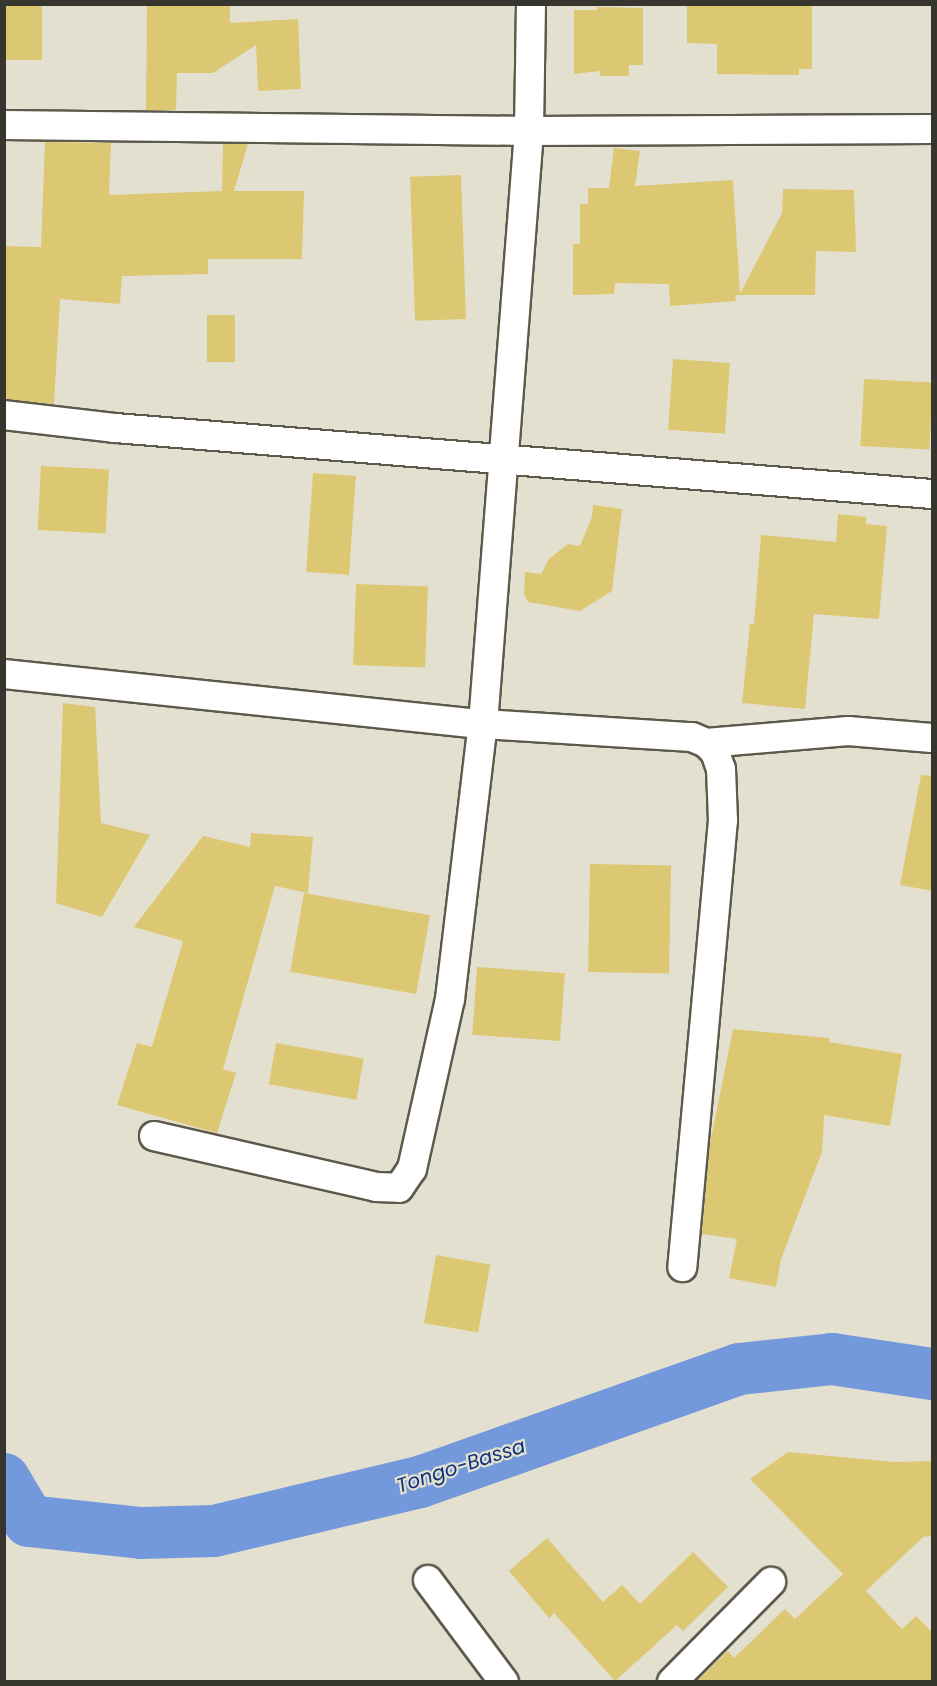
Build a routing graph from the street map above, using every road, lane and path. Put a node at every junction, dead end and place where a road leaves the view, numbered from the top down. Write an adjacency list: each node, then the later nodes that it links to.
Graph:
1 (531, 4): 4 (street)
2 (4, 125): 4 (street)
3 (933, 129): 4 (street)
4 (529, 131): 6 (street)
5 (4, 415): 6 (street)
6 (504, 459): 7 (street); 9 (street)
7 (933, 494)
8 (4, 674): 9 (street)
9 (483, 724): 11 (street); 12 (street)
10 (933, 738): 11 (street)
11 (706, 743): 13 (street)
12 (154, 1136)
13 (682, 1267)
14 (428, 1580): 16 (street)
15 (771, 1582): 17 (street)
16 (504, 1682)
17 (672, 1682)

